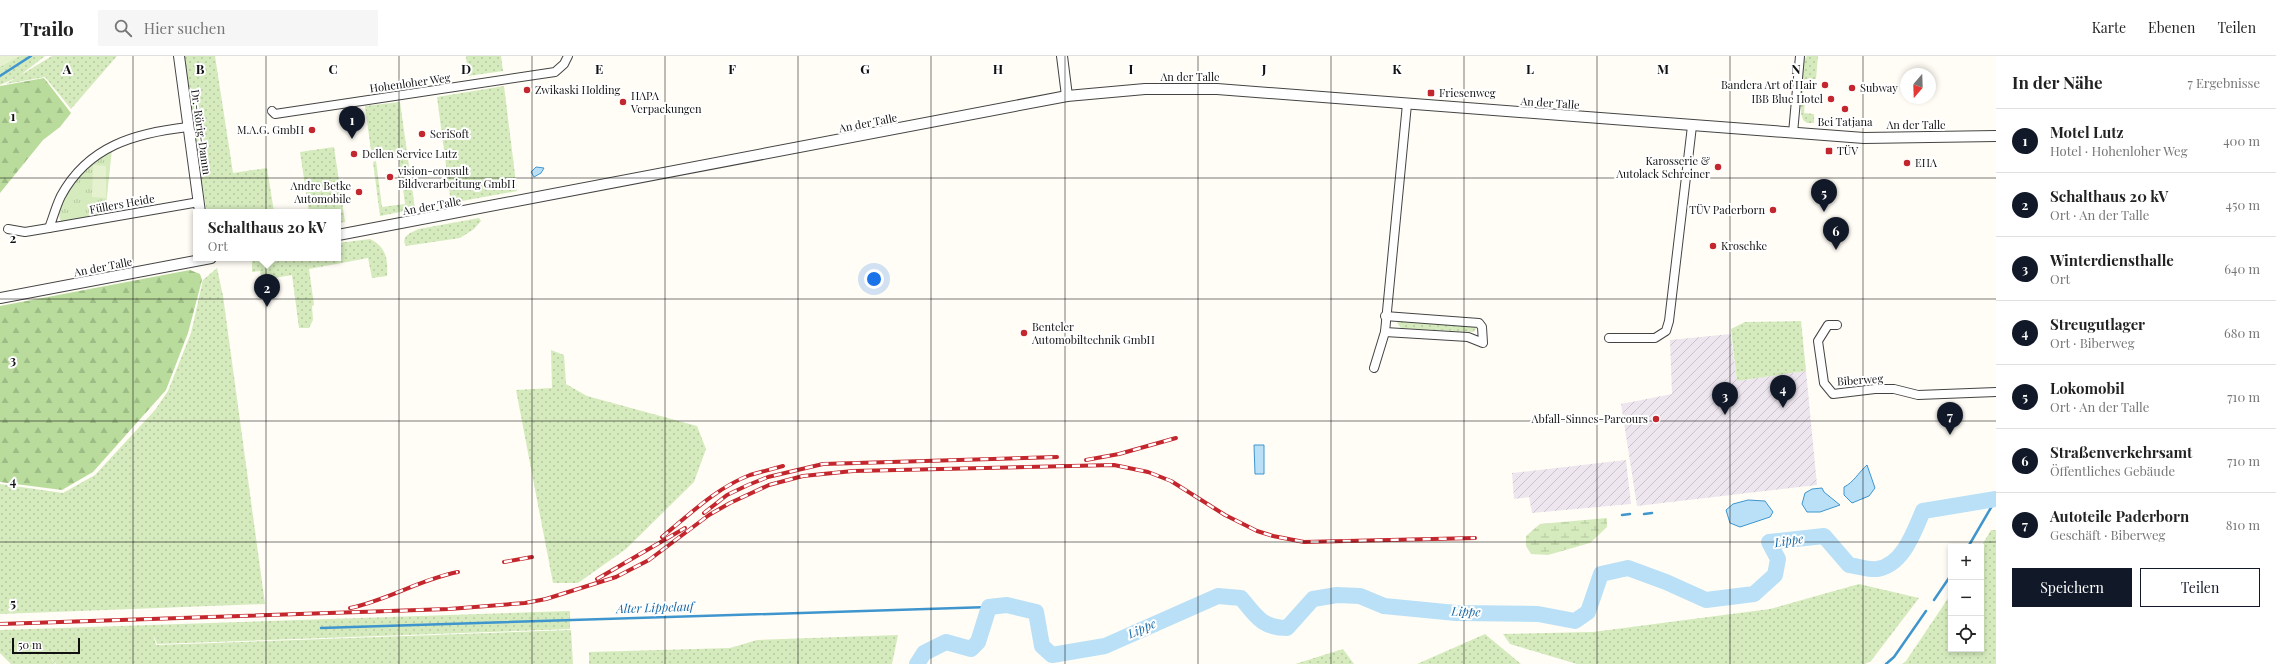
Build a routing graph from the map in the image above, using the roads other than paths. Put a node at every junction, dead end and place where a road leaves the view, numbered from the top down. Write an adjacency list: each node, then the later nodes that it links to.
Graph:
1 (179, 56): 9 (street, Dr.-Rörig-Damm)
2 (568, 56): 7 (street, Hohenloher Weg)
3 (1062, 56): 5 (street)
4 (1800, 56): 10 (street)
5 (1067, 96): 6 (street, An der Talle); 15 (street, An der Talle)
6 (1407, 104): 8 (street, An der Talle); 18 (street)
7 (272, 111)
8 (1692, 126): 10 (street, An der Talle); 21 (street)
9 (188, 127): 12 (street, Dr.-Rörig-Damm); 13 (street)
10 (1793, 133): 11 (street, An der Talle)
11 (1996, 136)
12 (199, 207): 13 (street, Füllers Heide)
13 (49, 228): 14 (street, Füllers Heide)
14 (8, 229)
15 (341, 233)
16 (193, 261): 17 (street, An der Talle)
17 (0, 298)
18 (1385, 316): 20 (street); 20 (street)
19 (1837, 325): 23 (street, Biberweg)
20 (1385, 332): 22 (street)
21 (1609, 338)
22 (1374, 368)
23 (1996, 392)

